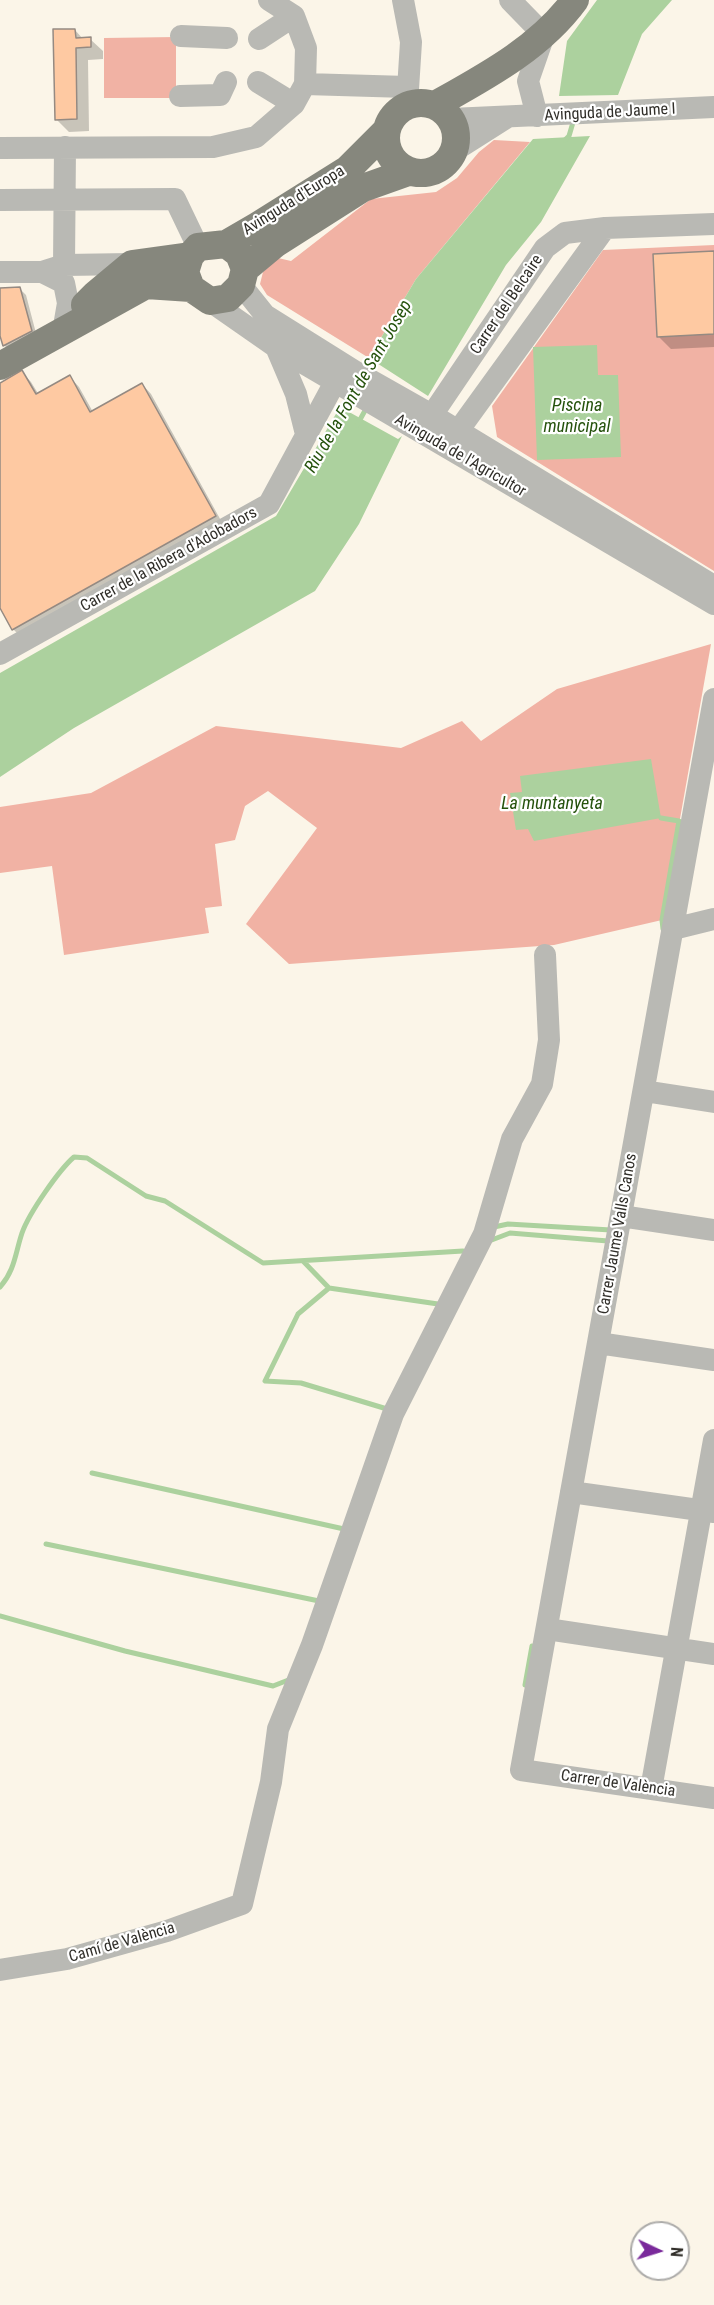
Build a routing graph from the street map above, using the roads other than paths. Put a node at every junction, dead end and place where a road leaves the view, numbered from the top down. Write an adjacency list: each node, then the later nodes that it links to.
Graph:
1 (269, 0): 5 (street)
2 (403, 0): 15 (street)
3 (510, 0): 6 (street)
4 (575, 0): 6 (main road)
5 (294, 16): 9 (street); 12 (street)
6 (544, 35): 15 (main road); 17 (street)
7 (181, 36): 8 (street)
8 (227, 38)
9 (259, 39)
10 (226, 82): 13 (street)
11 (258, 82): 14 (street)
12 (305, 84): 14 (street); 15 (street, Avinguda de Jaume I)
13 (180, 96)
14 (294, 104): 20 (street)
15 (430, 107): 18 (street, Avinguda de Jaume I); 19 (main road); 22 (main road)
16 (714, 107): 17 (street, Avinguda de Jaume I)
17 (544, 116): 18 (street, Avinguda de Jaume I)
18 (506, 118): 22 (street)
19 (386, 131): 23 (main road); 28 (main road, Avinguda d'Europa)
20 (65, 147): 21 (street); 25 (street)
21 (0, 148)
22 (454, 151): 23 (main road)
23 (408, 172): 33 (main road, Avinguda d'Europa)
24 (0, 200): 25 (street)
25 (65, 200): 29 (street); 32 (street)
26 (714, 224): 27 (street, Carrer del Belcaire)
27 (604, 228): 41 (street, Carrer del Belcaire); 42 (street, Carrer del Belcaire)
28 (226, 243): 29 (main road); 33 (main road)
29 (194, 251): 30 (main road); 35 (main road)
30 (132, 264): 32 (street); 34 (main road)
31 (0, 272): 32 (street)
32 (57, 273): 34 (street); 37 (street)
33 (243, 277): 35 (main road); 40 (street, Avinguda de l'Agricultor)
34 (96, 294): 36 (street); 37 (main road)
35 (201, 294): 36 (main road); 38 (street, Avinguda de l'Agricultor)
36 (125, 296): 37 (main road)
37 (63, 332): 39 (main road)
38 (276, 347): 40 (street, Avinguda de l'Agricultor); 43 (street)
39 (0, 366)
40 (346, 381): 41 (street, Avinguda de l'Agricultor); 43 (street, Carrer de la Ribera d'Adobadors)
41 (422, 417): 42 (street, Avinguda de l'Agricultor); 45 (street, Avinguda de l'Agricultor)
42 (458, 431): 44 (street, Avinguda de l'Agricultor)
43 (306, 434): 46 (street, Carrer de la Ribera d'Adobadors)
44 (714, 586)
45 (714, 604)
46 (1, 650)
47 (714, 699): 49 (street, Carrer Jaume Valls Canos)
48 (714, 919): 49 (street)
49 (673, 929): 51 (street, Carrer Jaume Valls Canos)
50 (544, 955): 66 (street, Camí de València)
51 (644, 1091): 52 (street); 53 (street, Carrer Jaume Valls Canos)
52 (714, 1102)
53 (621, 1216): 54 (street); 55 (street, Carrer Jaume Valls Canos)
54 (714, 1230)
55 (598, 1343): 56 (street); 58 (street, Carrer Jaume Valls Canos)
56 (714, 1360)
57 (714, 1440): 59 (street)
58 (571, 1492): 59 (street); 60 (street, Carrer Jaume Valls Canos)
59 (708, 1511): 61 (street)
60 (547, 1629): 61 (street); 63 (street, Carrer Jaume Valls Canos)
61 (676, 1648): 62 (street); 64 (street)
62 (714, 1654)
63 (521, 1770): 64 (street, Carrer de València)
64 (651, 1789): 65 (street, Carrer de València)
65 (714, 1798)
66 (0, 1970)

